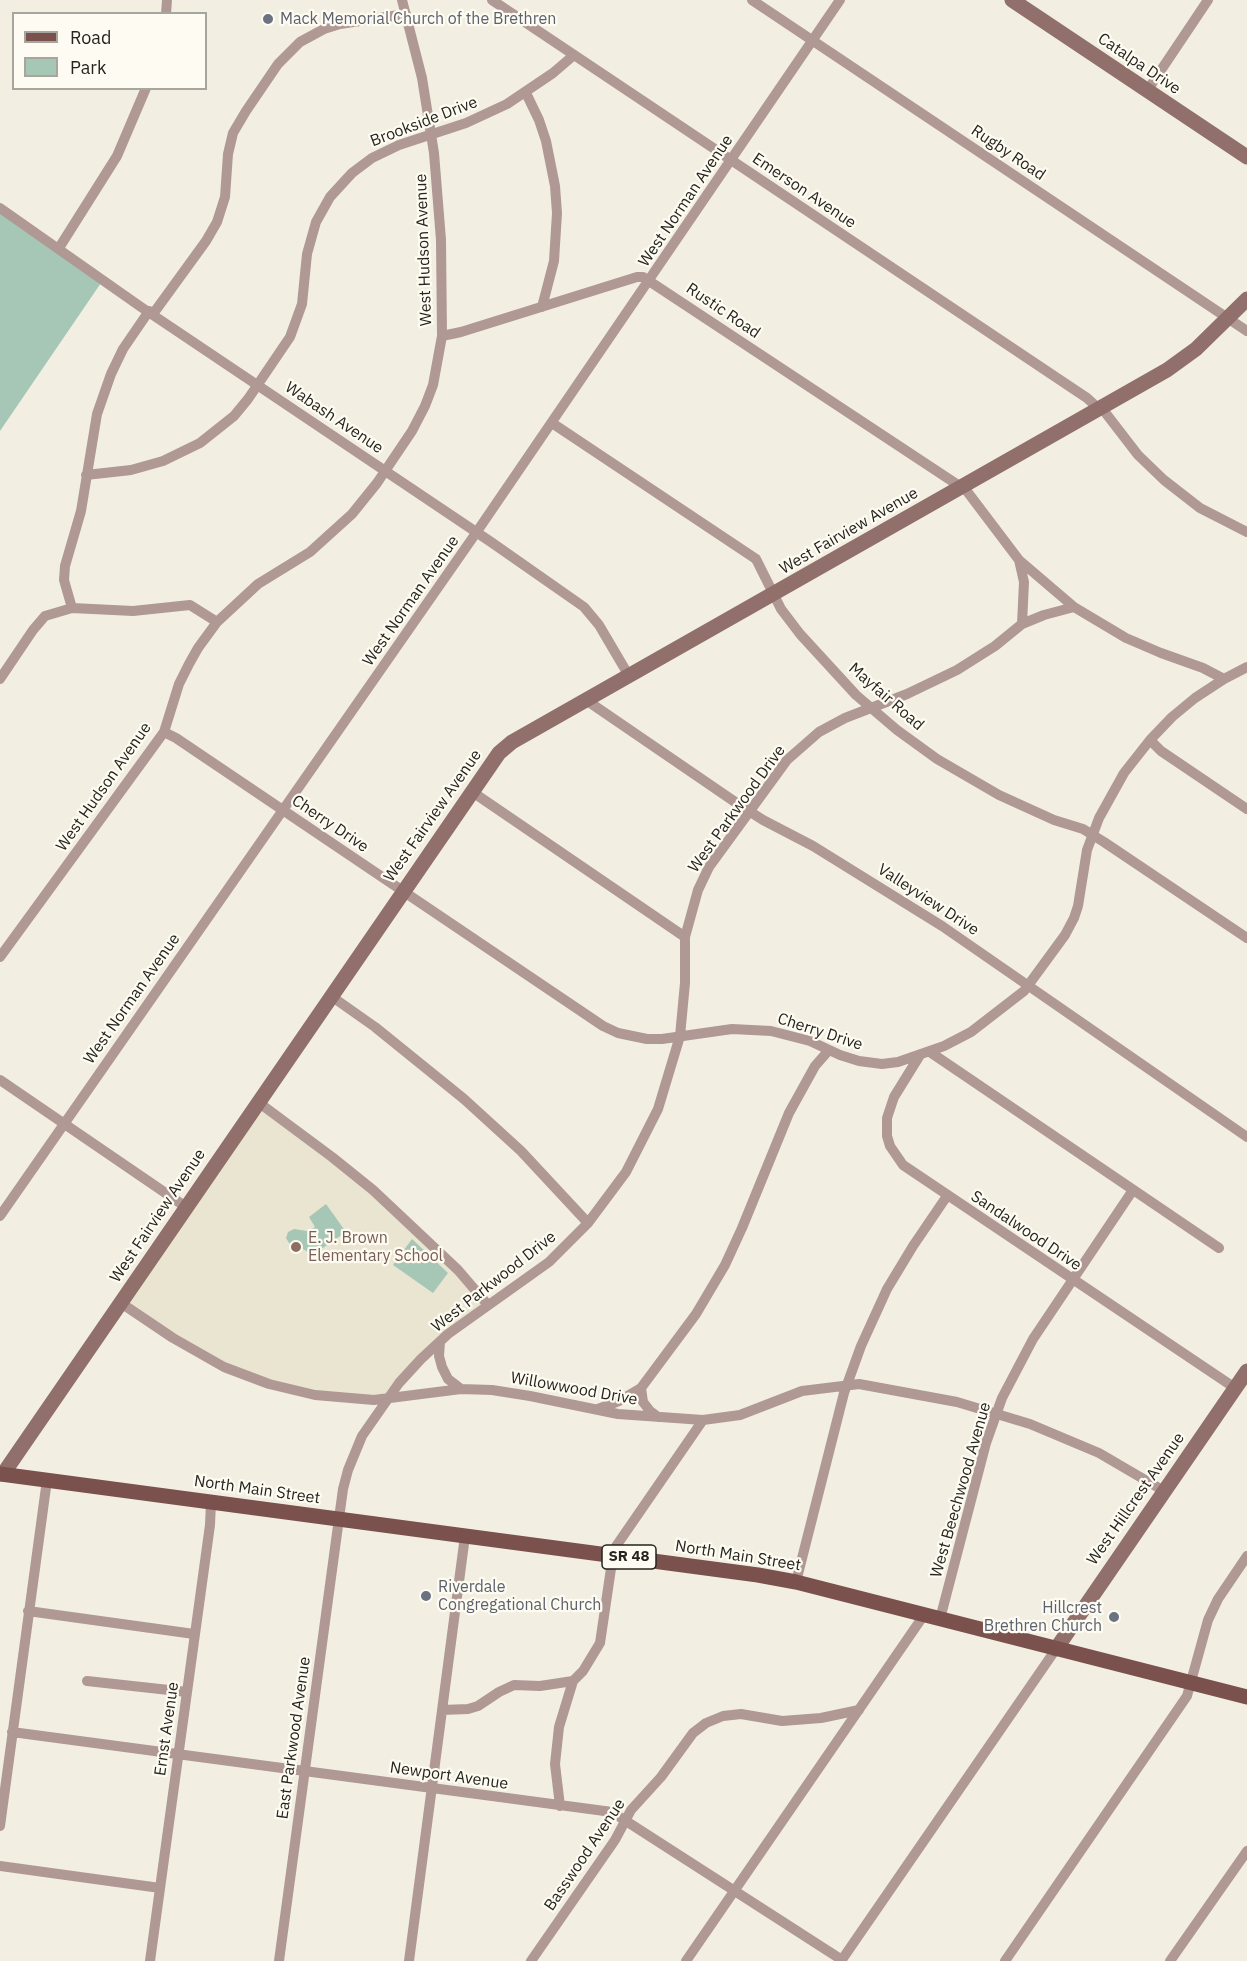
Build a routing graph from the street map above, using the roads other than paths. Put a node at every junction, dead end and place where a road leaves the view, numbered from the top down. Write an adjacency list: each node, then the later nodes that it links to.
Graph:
1 (402, 0): 7 (street, West Hudson Avenue)
2 (492, 0): 9 (street, Emerson Avenue)
3 (752, 0): 8 (street, Rugby Road)
4 (840, 0): 8 (street, West Norman Avenue)
5 (1012, 0): 11 (street, Catalpa Drive)
6 (1208, 0): 11 (street)
7 (406, 14): 13 (street, West Hudson Avenue); 21 (street)
8 (813, 41): 15 (street, West Norman Avenue); 22 (street, Rugby Road)
9 (574, 55): 12 (street, Brookside Drive); 15 (street, Emerson Avenue)
10 (145, 90): 17 (street)
11 (1147, 90): 14 (street, Catalpa Drive)
12 (526, 93): 13 (street, Brookside Drive); 20 (street)
13 (431, 134): 24 (street, West Hudson Avenue); 25 (street, Brookside Drive)
14 (1247, 157)
15 (732, 161): 18 (street, West Norman Avenue); 26 (street, Emerson Avenue)
16 (0, 208): 17 (street, Wabash Avenue)
17 (59, 248): 21 (street, Wabash Avenue)
18 (650, 281): 20 (street); 27 (street, West Norman Avenue); 30 (street, Rustic Road)
19 (1247, 299): 22 (street, West Fairview Avenue)
20 (542, 307): 24 (street)
21 (151, 313): 25 (street, Wabash Avenue); 29 (street)
22 (1228, 318): 23 (street, Rugby Road); 26 (street, West Fairview Avenue)
23 (1247, 331)
24 (442, 336): 28 (street, West Hudson Avenue)
25 (258, 384): 28 (street, Wabash Avenue); 29 (street, Brookside Drive)
26 (1100, 408): 30 (street, West Fairview Avenue); 31 (street, Emerson Avenue)
27 (552, 423): 32 (street, West Norman Avenue); 34 (street, Mayfair Road)
28 (385, 471): 32 (street, Wabash Avenue); 37 (street, West Hudson Avenue)
29 (86, 475): 36 (street)
30 (962, 487): 33 (street, Rustic Road); 34 (street, West Fairview Avenue)
31 (1247, 532)
32 (476, 533): 40 (street, Wabash Avenue); 49 (street, West Norman Avenue)
33 (1019, 560): 35 (street, Rustic Road); 38 (street)
34 (774, 594): 40 (street, West Fairview Avenue); 44 (street, Mayfair Road)
35 (1074, 607): 38 (street, West Parkwood Drive); 42 (street, Rustic Road)
36 (72, 608): 37 (street); 41 (street)
37 (217, 622): 45 (street, West Hudson Avenue)
38 (1022, 624): 44 (street, West Parkwood Drive)
39 (1245, 672): 42 (street, Cherry Drive)
40 (629, 676): 43 (street, West Fairview Avenue)
41 (0, 679)
42 (1224, 679): 46 (street, Cherry Drive)
43 (586, 700): 47 (street, West Fairview Avenue); 50 (street, Valleyview Drive)
44 (870, 707): 50 (street, West Parkwood Drive); 51 (street, Mayfair Road)
45 (164, 732): 49 (street, Cherry Drive); 55 (street, West Hudson Avenue)
46 (1150, 740): 48 (street); 51 (street, Cherry Drive)
47 (471, 791): 52 (street, West Fairview Avenue); 53 (street)
48 (1247, 808)
49 (283, 810): 52 (street, Cherry Drive); 63 (street, West Norman Avenue)
50 (749, 811): 53 (street, West Parkwood Drive); 56 (street, Valleyview Drive)
51 (1093, 835): 54 (street, Mayfair Road); 56 (street, Cherry Drive)
52 (403, 891): 57 (street, West Fairview Avenue); 58 (street, Cherry Drive)
53 (685, 938): 58 (street, West Parkwood Drive)
54 (1247, 938)
55 (0, 957)
56 (1028, 986): 60 (street, Cherry Drive); 64 (street, Valleyview Drive)
57 (331, 996): 62 (street, West Fairview Avenue); 69 (street)
58 (680, 1036): 59 (street, Cherry Drive); 69 (street, West Parkwood Drive)
59 (829, 1050): 60 (street, Cherry Drive); 77 (street)
60 (925, 1054): 65 (street); 66 (street, Sandalwood Drive)
61 (0, 1080): 63 (street)
62 (258, 1102): 67 (street, West Fairview Avenue); 73 (street)
63 (63, 1123): 67 (street); 68 (street, West Norman Avenue)
64 (1247, 1137)
65 (1133, 1190): 70 (street); 71 (street, West Beechwood Avenue)
66 (947, 1196): 71 (street, Sandalwood Drive); 76 (street)
67 (186, 1207): 72 (street, West Fairview Avenue)
68 (0, 1216)
69 (588, 1223): 73 (street, West Parkwood Drive)
70 (1220, 1248)
71 (1073, 1280): 78 (street, Sandalwood Drive); 82 (street, West Beechwood Avenue)
72 (121, 1303): 80 (street, Willowwood Drive); 85 (street, West Fairview Avenue)
73 (489, 1305): 74 (street, West Parkwood Drive)
74 (440, 1342): 79 (street); 80 (street, West Parkwood Drive)
75 (1247, 1372): 78 (street, West Hillcrest Avenue)
76 (847, 1385): 82 (street, Willowwood Drive); 84 (street, Willowwood Drive); 93 (street)
77 (641, 1388): 81 (street); 83 (street)
78 (1235, 1388): 87 (street, West Hillcrest Avenue)
79 (461, 1389): 80 (street, Willowwood Drive); 81 (street, Willowwood Drive)
80 (389, 1398): 89 (street, West Parkwood Drive)
81 (598, 1409): 83 (street, Willowwood Drive)
82 (997, 1412): 87 (street, Willowwood Drive); 96 (street, West Beechwood Avenue)
83 (658, 1417): 84 (street, Willowwood Drive)
84 (703, 1420): 91 (street)
85 (1, 1474): 86 (main road, North Main Street / SR 48)
86 (47, 1480): 88 (main road, North Main Street / SR 48); 94 (street)
87 (1164, 1491): 98 (street, West Hillcrest Avenue)
88 (211, 1502): 89 (main road, North Main Street / SR 48); 97 (street, Ernst Avenue)
89 (339, 1519): 90 (main road, North Main Street / SR 48); 108 (street, East Parkwood Avenue)
90 (465, 1536): 91 (main road, North Main Street / SR 48); 104 (street)
91 (612, 1555): 93 (main road, North Main Street / SR 48); 100 (street)
92 (1247, 1557): 101 (street)
93 (796, 1582): 95 (main road, North Main Street / SR 48)
94 (28, 1611): 97 (street); 106 (street)
95 (924, 1615): 96 (main road, North Main Street / SR 48); 105 (street)
96 (940, 1619): 98 (main road, North Main Street / SR 48)
97 (194, 1634): 102 (street, Ernst Avenue)
98 (1056, 1649): 101 (main road, North Main Street / SR 48); 117 (street)
99 (87, 1681): 102 (street)
100 (573, 1681): 104 (street); 110 (street)
101 (1191, 1684): 103 (main road, North Main Street / SR 48); 123 (street)
102 (187, 1692): 107 (street, Ernst Avenue)
103 (1247, 1697)
104 (442, 1710): 109 (street)
105 (859, 1710): 111 (street, Basswood Avenue); 116 (street)
106 (12, 1731): 107 (street, Newport Avenue); 112 (street)
107 (178, 1754): 108 (street, Newport Avenue); 115 (street, Ernst Avenue)
108 (305, 1771): 109 (street, Newport Avenue); 119 (street, East Parkwood Avenue)
109 (431, 1788): 110 (street, Newport Avenue); 120 (street)
110 (560, 1806): 111 (street, Newport Avenue)
111 (625, 1820): 116 (street, Newport Avenue); 121 (street, Basswood Avenue)
112 (0, 1826)
113 (1247, 1851): 124 (street)
114 (0, 1866): 115 (street)
115 (160, 1888): 118 (street, Ernst Avenue)
116 (734, 1891): 117 (street, Newport Avenue); 122 (street)
117 (841, 1960)
118 (150, 1961)
119 (279, 1961)
120 (409, 1961)
121 (531, 1961)
122 (686, 1961)
123 (1005, 1961)
124 (1170, 1961)

